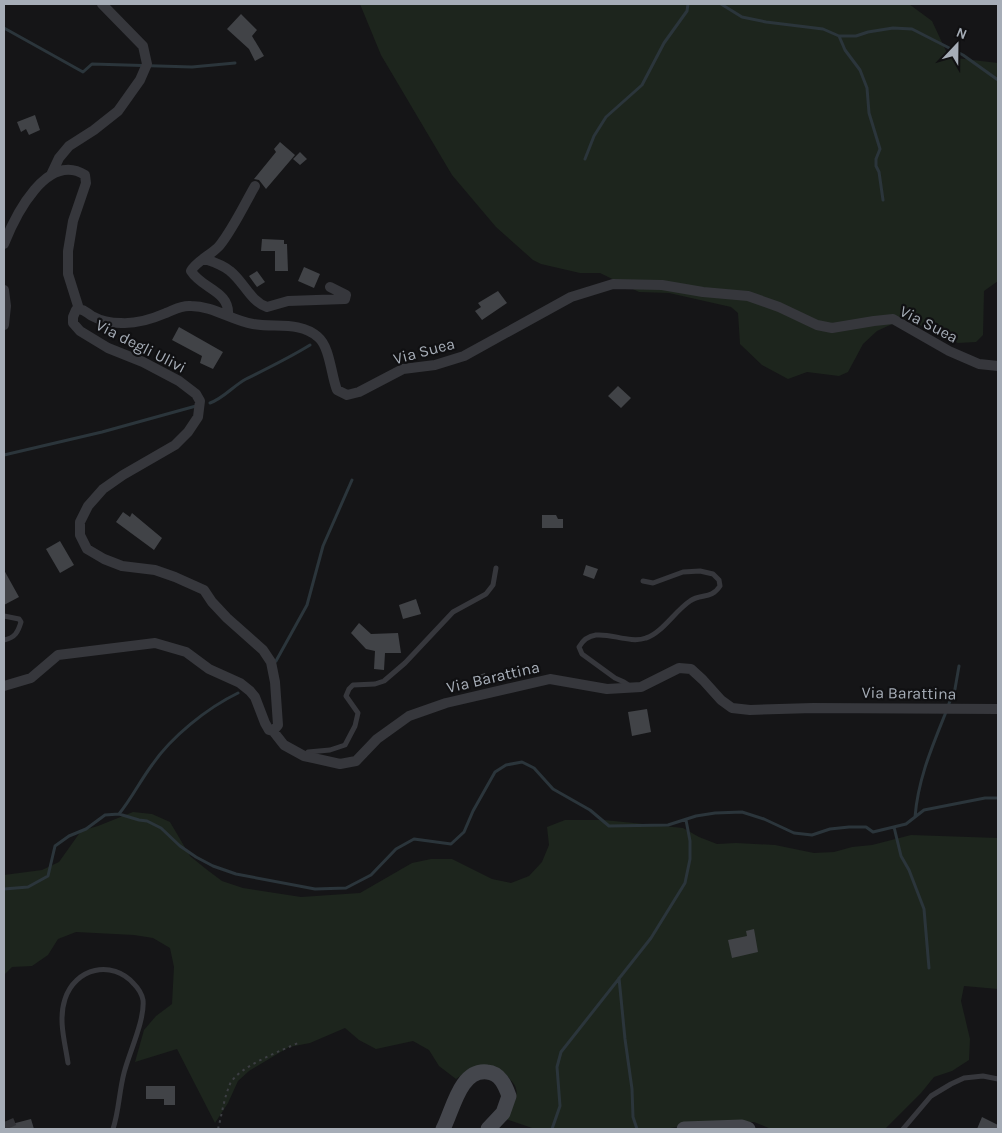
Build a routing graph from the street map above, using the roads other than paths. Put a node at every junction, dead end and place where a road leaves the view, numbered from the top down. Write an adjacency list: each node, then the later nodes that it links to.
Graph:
1 (102, 4): 2 (street)
2 (51, 175): 4 (street); 8 (street)
3 (255, 186): 5 (street)
4 (4, 244)
5 (205, 259): 6 (street); 9 (street)
6 (330, 287)
7 (4, 290): 10 (street)
8 (79, 309): 9 (street, Via Suea); 19 (street, Via degli Ulivi)
9 (228, 315): 11 (street, Via Suea)
10 (4, 325)
11 (998, 366)
12 (496, 568): 20 (lane)
13 (643, 581): 17 (lane)
14 (4, 616): 15 (lane)
15 (4, 640)
16 (4, 686): 19 (street)
17 (631, 687): 18 (street, Via Barattina); 20 (street, Via Barattina)
18 (998, 709)
19 (273, 731): 20 (street, Via Barattina)
20 (304, 756)
21 (68, 1063): 23 (lane)
22 (998, 1079): 28 (lane)
23 (113, 1129)
24 (443, 1129): 25 (street)
25 (488, 1129)
26 (684, 1129): 27 (street)
27 (748, 1129)
28 (903, 1129)

